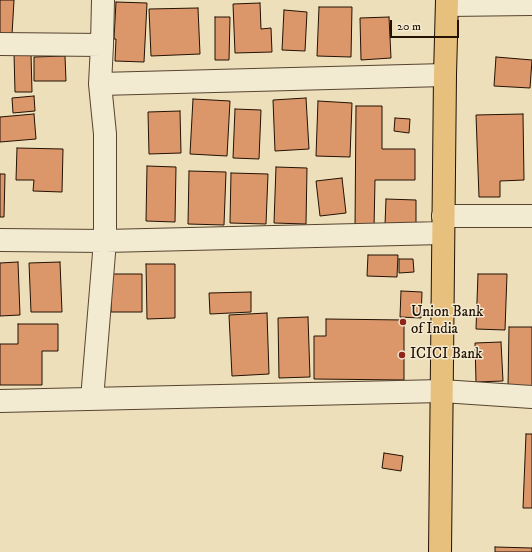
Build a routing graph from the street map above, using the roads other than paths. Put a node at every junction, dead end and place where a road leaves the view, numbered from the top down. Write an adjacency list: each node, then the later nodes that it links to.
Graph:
1 (103, 0): 5 (street)
2 (447, 3): 3 (street); 6 (main road)
3 (532, 4)
4 (0, 44): 5 (street)
5 (102, 45): 7 (street)
6 (445, 75): 7 (street); 9 (main road)
7 (100, 84): 11 (street)
8 (532, 216): 9 (street)
9 (444, 225): 11 (street); 12 (main road)
10 (0, 240): 11 (street)
11 (105, 241): 14 (street)
12 (442, 391): 13 (street); 14 (street); 16 (main road)
13 (532, 397)
14 (92, 399): 15 (street)
15 (0, 401)
16 (440, 552)

